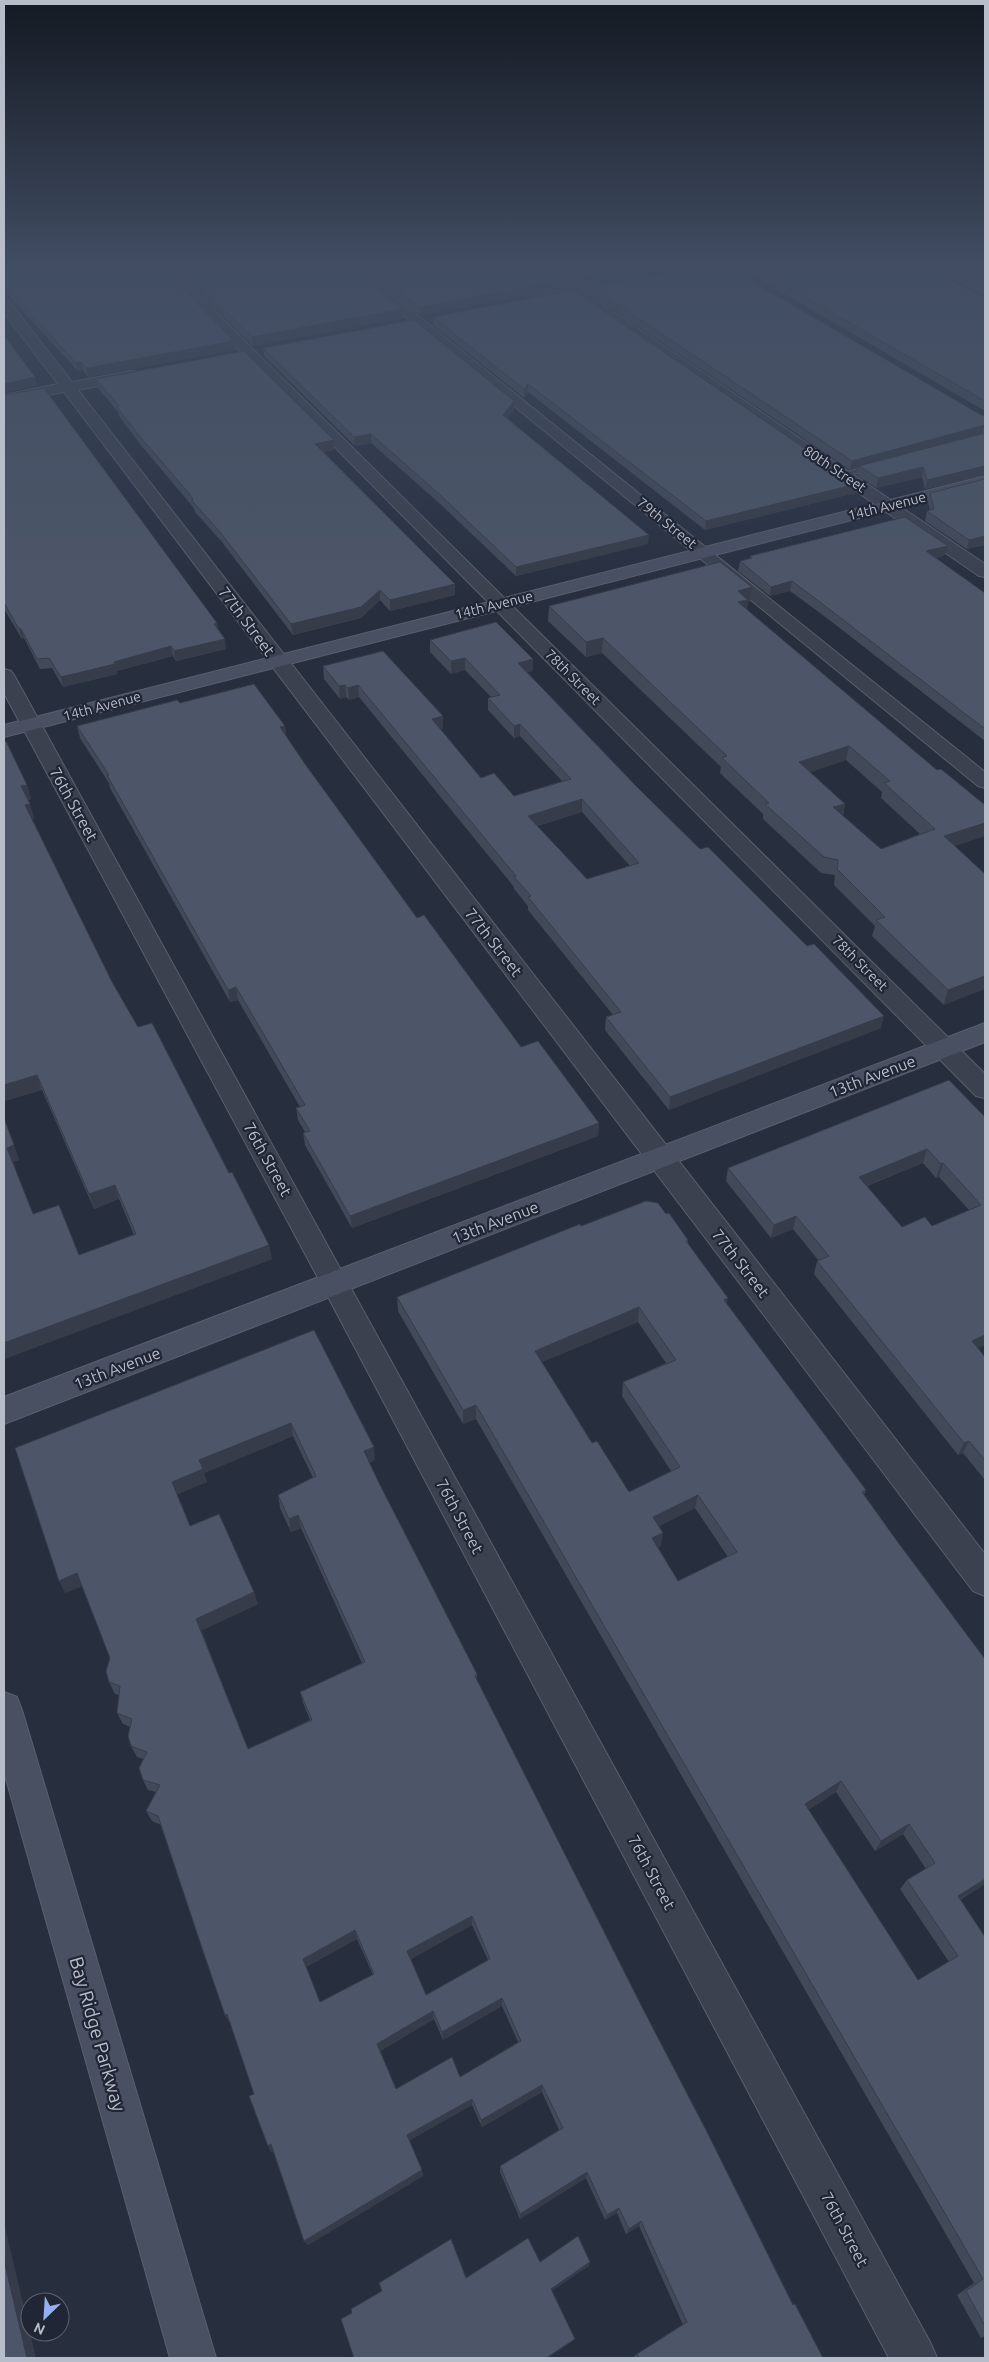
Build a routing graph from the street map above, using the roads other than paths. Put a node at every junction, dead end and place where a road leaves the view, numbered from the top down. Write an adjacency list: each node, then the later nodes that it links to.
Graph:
1 (58, 375): 6 (street, 77th Street)
2 (131, 375): 6 (street)
3 (270, 375): 14 (street, 78th Street)
4 (485, 375): 12 (street, 79th Street)
5 (697, 375): 9 (street, 80th Street)
6 (67, 387): 7 (street); 15 (street, 77th Street)
7 (4, 399)
8 (884, 464): 9 (lane)
9 (843, 475): 11 (street, 80th Street)
10 (985, 481): 11 (main road, 14th Avenue)
11 (888, 506): 12 (main road, 14th Avenue); 13 (street, 80th Street)
12 (703, 553): 14 (main road, 14th Avenue); 18 (street, 79th Street)
13 (985, 572)
14 (500, 604): 15 (main road, 14th Avenue); 20 (street, 78th Street)
15 (277, 660): 17 (main road, 14th Avenue); 22 (street, 77th Street)
16 (4, 675): 17 (street, 76th Street)
17 (17, 728): 23 (street, 76th Street)
18 (985, 782)
19 (985, 1032): 20 (main road, 13th Avenue)
20 (944, 1048): 21 (street, 78th Street); 22 (main road, 13th Avenue)
21 (985, 1089)
22 (661, 1158): 23 (main road, 13th Avenue); 25 (street, 77th Street)
23 (335, 1283): 24 (main road, 13th Avenue); 28 (street, 76th Street)
24 (4, 1412)
25 (985, 1580)
26 (4, 1710): 27 (main road, Bay Ridge Parkway)
27 (192, 2358)
28 (914, 2358)

